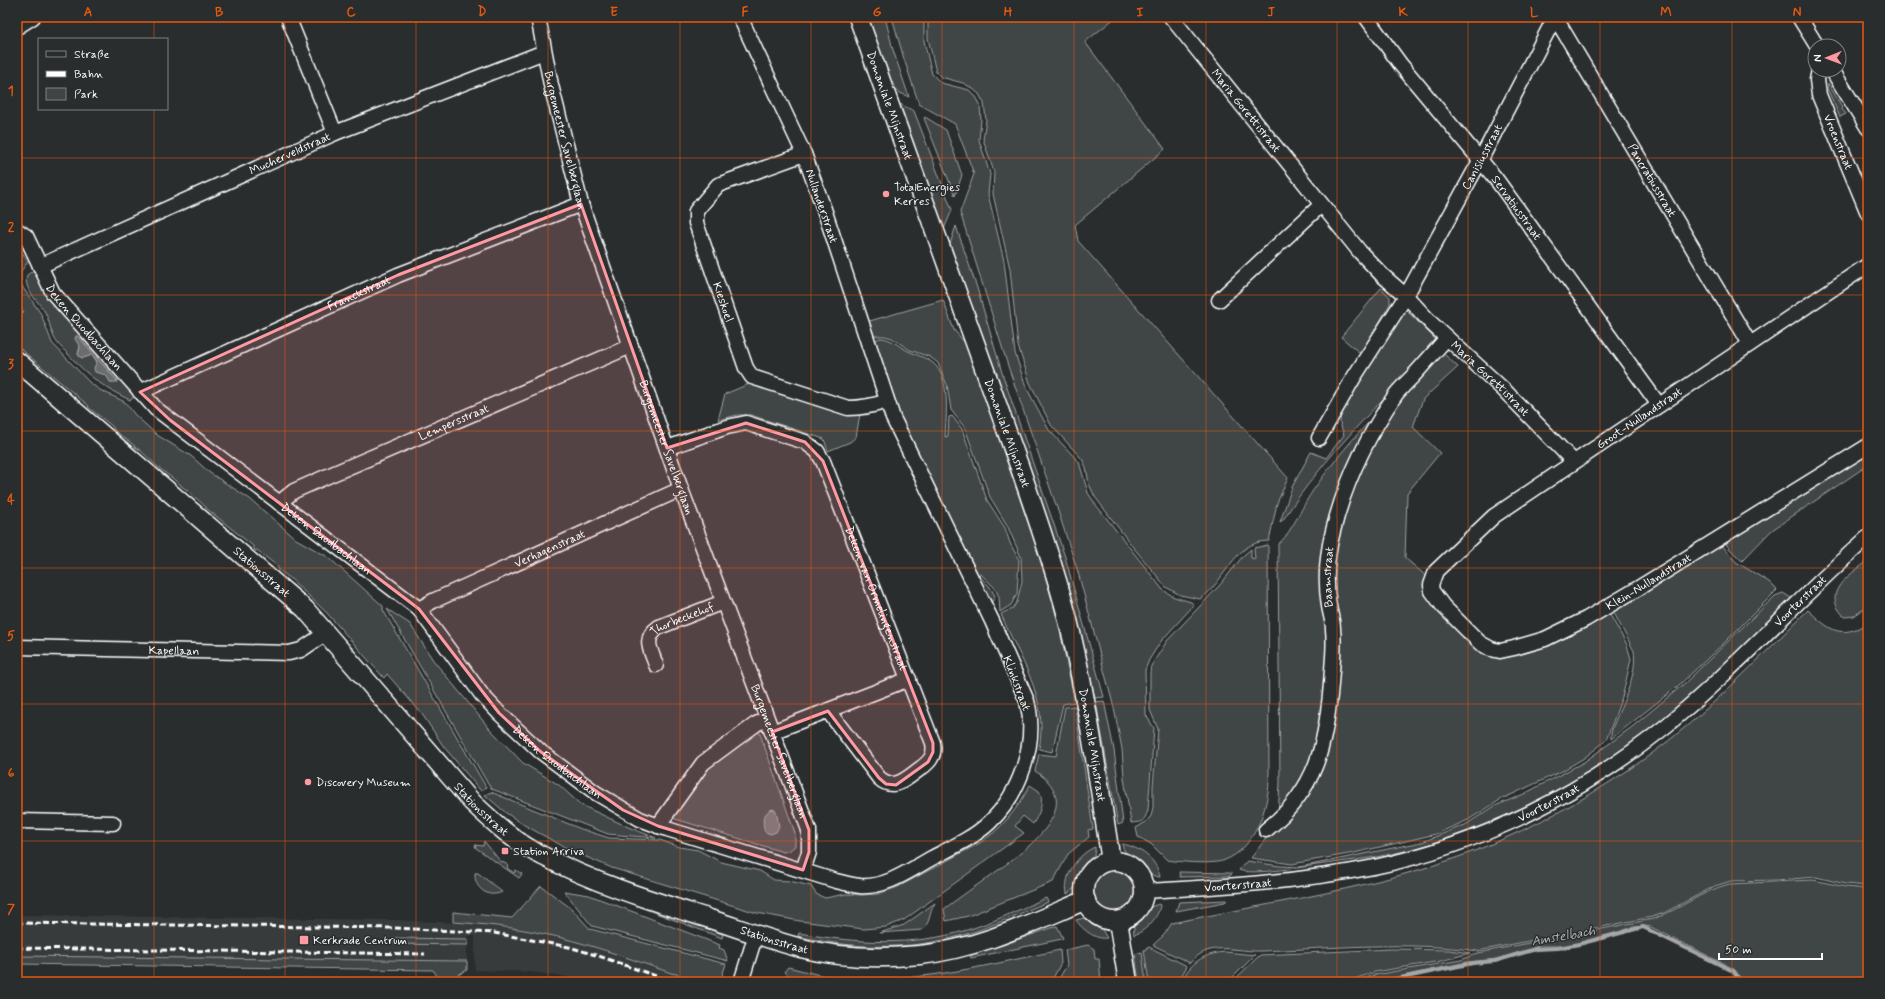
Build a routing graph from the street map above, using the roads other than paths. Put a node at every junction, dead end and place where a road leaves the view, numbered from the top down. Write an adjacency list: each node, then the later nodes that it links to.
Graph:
1 (33, 17): 10 (street)
2 (288, 17): 16 (street)
3 (538, 17): 12 (street, Burgemeester Savelberglaan)
4 (740, 17): 17 (street, Nullanderstraat)
5 (858, 17): 54 (main road, Domaniale Mijnstraat)
6 (1171, 17): 20 (street, Maria Gorettistraat)
7 (1366, 17): 18 (street, Servatiusstraat)
8 (1555, 17): 18 (street, Canisiusstraat); 28 (street, Pancratiusstraat)
9 (1799, 17): 11 (street)
10 (17, 27)
11 (1812, 38)
12 (544, 52): 16 (street, Mucherveldstraat); 19 (street, Burgemeester Savelberglaan)
13 (1817, 78): 21 (street, Vroenstraat)
14 (1837, 78): 15 (street)
15 (1868, 128)
16 (335, 133): 24 (street, Mucherveldstraat)
17 (804, 154): 32 (street, Nullanderstraat); 32 (street, Kieskoel)
18 (1481, 159): 25 (street, Canisiusstraat); 33 (street, Servatiusstraat)
19 (582, 204): 29 (street, Burgemeester Savelberglaan); 31 (street, Franckstraat)
20 (1321, 205): 25 (street, Maria Gorettistraat); 26 (street)
21 (1868, 213)
22 (17, 230): 24 (street, Deken Quodbachlaan)
23 (1868, 265): 28 (street, Groot-Nullandstraat)
24 (40, 266): 31 (street, Deken Quodbachlaan)
25 (1406, 296): 27 (street, Maria Gorettistraat); 34 (street)
26 (1219, 300)
27 (1447, 338): 37 (street, Maria Gorettistraat); 53 (street, Baamstraat)
28 (1750, 344): 33 (street, Groot-Nullandstraat)
29 (631, 346): 36 (street, Burgemeester Savelberglaan); 39 (street, Lempersstraat)
30 (17, 361): 44 (main road, Stationsstraat)
31 (140, 392): 39 (street, Deken Quodbachlaan)
32 (887, 401): 55 (street, Klinkstraat)
33 (1659, 405): 37 (street, Groot-Nullandstraat)
34 (1320, 438)
35 (1868, 446): 41 (street, Klein-Nullandstraat)
36 (667, 448): 38 (street, Burgemeester Savelberglaan); 47 (street, Deken van Ormelingenstraat)
37 (1574, 462): 41 (street, Groot-Nullandstraat)
38 (681, 489): 42 (street, Burgemeester Savelberglaan); 43 (street, Verhagenstraat)
39 (279, 503): 43 (street, Deken Quodbachlaan)
40 (1868, 537): 56 (street, Voorterstraat)
41 (1432, 591)
42 (724, 602): 46 (street, Thorbeckehof); 49 (street, Burgemeester Savelberglaan)
43 (419, 609): 52 (street, Deken Quodbachlaan)
44 (326, 633): 45 (street, Kapellaan); 59 (main road, Stationsstraat)
45 (17, 647)
46 (656, 665)
47 (909, 679): 48 (street); 48 (street, Deken van Ormelingenstraat)
48 (828, 711): 49 (street)
49 (769, 726): 52 (street); 55 (street, Burgemeester Savelberglaan)
50 (17, 821): 51 (street)
51 (113, 823)
52 (658, 826): 55 (street, Deken Quodbachlaan)
53 (1266, 830)
54 (1110, 861): 56 (main road); 57 (main road)
55 (803, 870)
56 (1144, 891): 58 (main road)
57 (1086, 900): 58 (main road); 59 (main road, Stationsstraat)
58 (1118, 921): 61 (main road)
59 (756, 934): 60 (street)
60 (741, 982)
61 (1128, 982)

